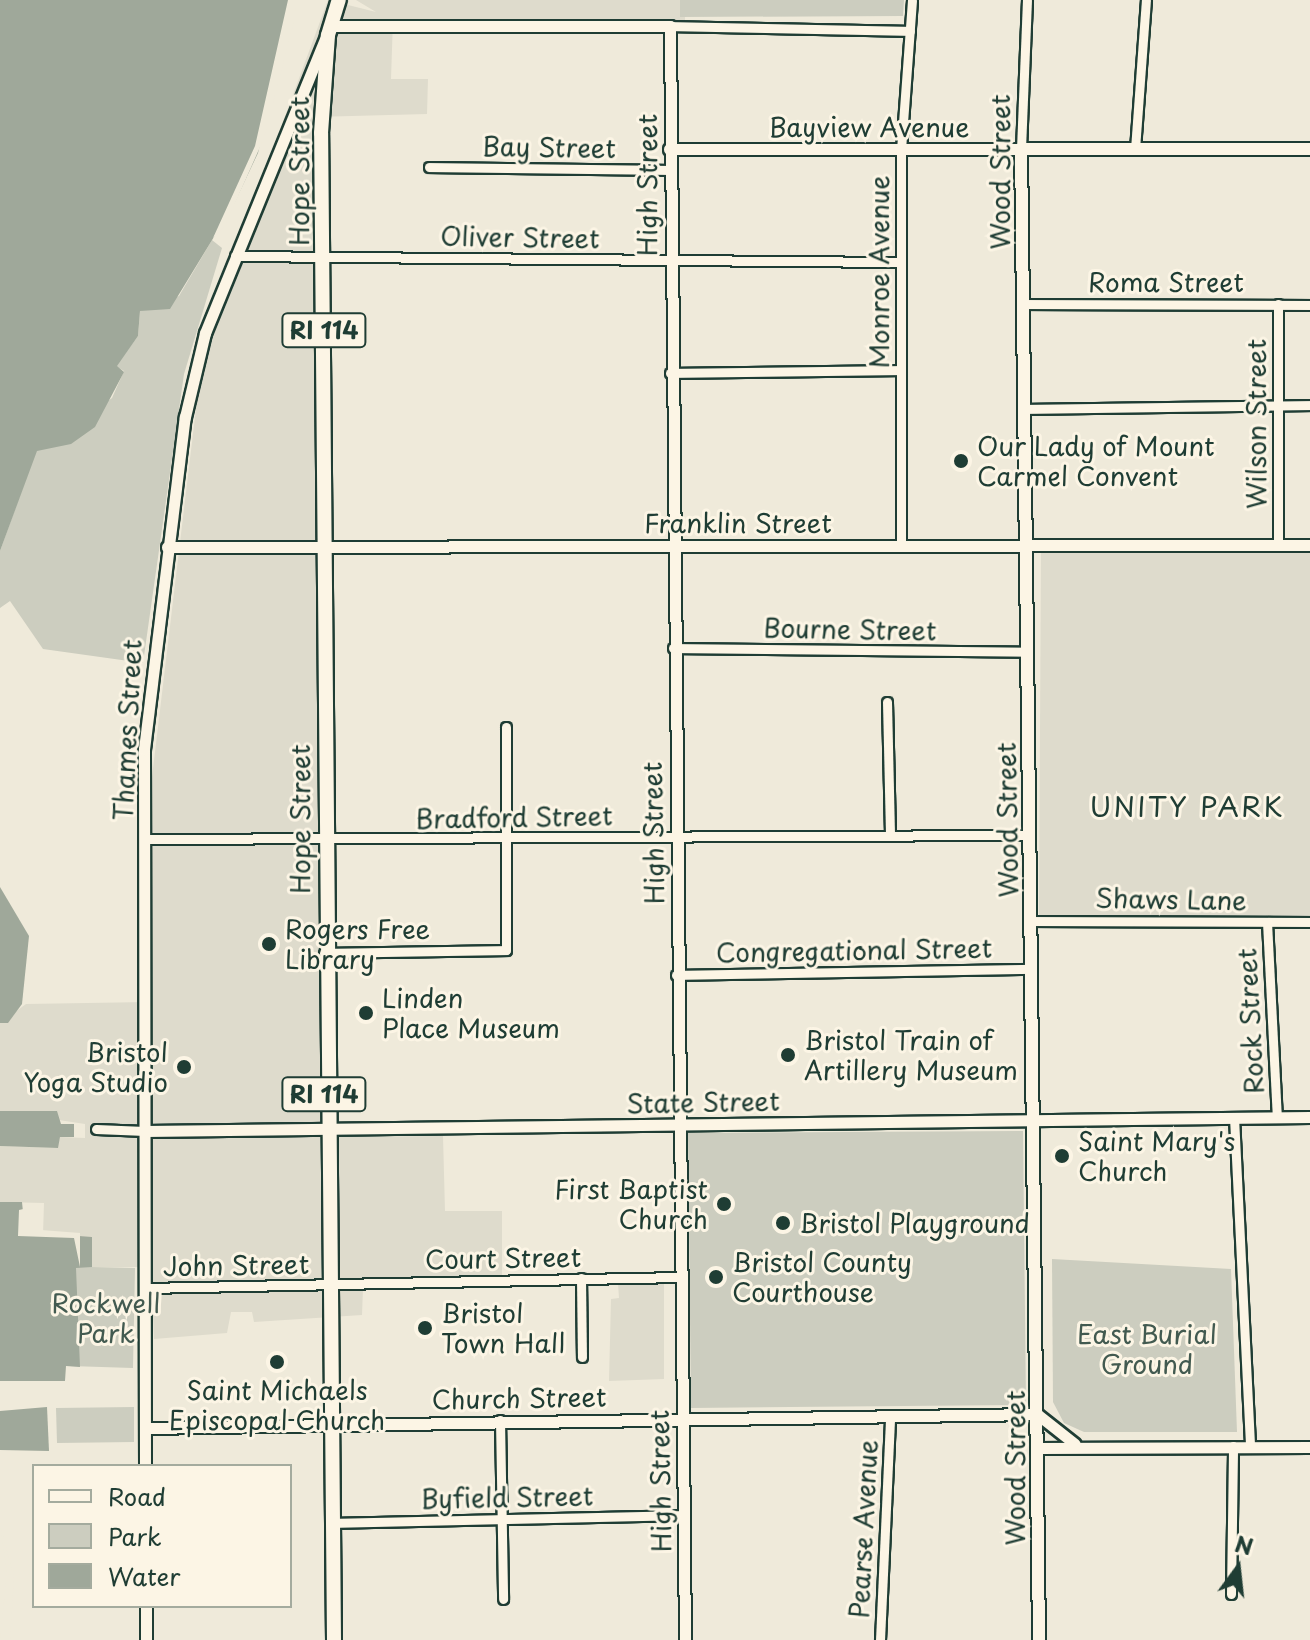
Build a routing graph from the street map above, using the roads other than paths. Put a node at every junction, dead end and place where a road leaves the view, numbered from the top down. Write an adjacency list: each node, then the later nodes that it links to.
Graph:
1 (339, 0): 5 (main road, Hope Street / RI 114)
2 (912, 0): 7 (street, Monroe Avenue)
3 (1027, 0): 11 (street, Wood Street)
4 (1146, 0): 12 (street)
5 (330, 26): 6 (street); 8 (main road, Hope Street / RI 114); 9 (street, Thames Street)
6 (670, 26): 7 (street); 10 (street, High Street)
7 (910, 31): 14 (street, Monroe Avenue)
8 (321, 101): 9 (street); 18 (main road, Hope Street / RI 114)
9 (297, 107): 17 (street, Thames Street)
10 (669, 149): 14 (street, Bayview Avenue); 16 (street, High Street)
11 (1021, 149): 12 (main road, Bayview Avenue); 14 (street, Bayview Avenue); 21 (main road, Wood Street)
12 (1135, 149): 13 (main road, Bayview Avenue)
13 (1310, 149)
14 (901, 150): 20 (street, Monroe Avenue)
15 (429, 167): 16 (street, Bay Street)
16 (668, 170): 19 (street, High Street)
17 (235, 256): 18 (street, Oliver Street); 34 (street, Thames Street)
18 (323, 257): 19 (street, Oliver Street); 35 (main road, Hope Street / RI 114)
19 (668, 262): 20 (street, Oliver Street); 25 (street, High Street)
20 (900, 262): 24 (street, Monroe Avenue)
21 (1023, 304): 22 (street, Roma Street); 28 (main road, Wood Street)
22 (1278, 304): 23 (street, Roma Street); 27 (street, Wilson Street)
23 (1310, 305)
24 (901, 370): 25 (street); 30 (street, Monroe Avenue)
25 (670, 373): 31 (street, High Street)
26 (1310, 405): 27 (street)
27 (1277, 406): 28 (street); 32 (street, Wilson Street)
28 (1025, 409): 29 (main road, Wood Street)
29 (1026, 542): 30 (street, Franklin Street); 32 (street, Franklin Street); 37 (main road, Wood Street)
30 (901, 544): 31 (street, Franklin Street)
31 (672, 545): 35 (street, Franklin Street); 36 (street, High Street)
32 (1278, 545): 33 (street, Franklin Street)
33 (1310, 545)
34 (167, 547): 35 (street, Franklin Street); 43 (street, Thames Street)
35 (324, 548): 45 (main road, Hope Street / RI 114)
36 (673, 648): 37 (street, Bourne Street); 42 (street, High Street)
37 (1026, 652): 41 (main road, Wood Street)
38 (887, 702): 40 (street)
39 (506, 727): 44 (street)
40 (890, 835): 41 (street, Bradford Street); 42 (street, Bradford Street)
41 (1029, 835): 46 (main road, Wood Street)
42 (675, 838): 44 (street, Bradford Street); 51 (street, High Street)
43 (144, 839): 45 (street, Bradford Street); 59 (street, Thames Street)
44 (504, 839): 45 (street, Bradford Street); 49 (street)
45 (323, 841): 49 (main road, Hope Street / RI 114)
46 (1031, 921): 47 (street, Shaws Lane); 50 (main road, Wood Street)
47 (1267, 922): 48 (street, Shaws Lane); 53 (street, Rock Street)
48 (1310, 922)
49 (324, 953): 58 (main road, Hope Street / RI 114)
50 (1031, 969): 51 (street, Congregational Street); 55 (main road, Wood Street)
51 (676, 975): 56 (street, High Street)
52 (1234, 1117): 53 (street, State Street); 55 (street, State Street); 73 (street)
53 (1277, 1117): 54 (street, State Street)
54 (1310, 1117)
55 (1033, 1118): 56 (street, State Street); 65 (main road, Wood Street)
56 (679, 1124): 58 (street, State Street); 60 (street, High Street)
57 (96, 1129): 59 (street, State Street)
58 (325, 1130): 59 (street, State Street); 62 (main road, Hope Street / RI 114)
59 (145, 1131): 63 (street, Thames Street)
60 (680, 1277): 61 (street, Court Street); 66 (street, High Street)
61 (581, 1278): 62 (street, Court Street); 64 (street)
62 (327, 1285): 63 (street, John Street); 69 (main road, Hope Street / RI 114)
63 (146, 1288): 70 (street, Thames Street)
64 (582, 1357)
65 (1037, 1414): 67 (street, Church Street); 71 (street); 75 (main road, Wood Street)
66 (682, 1418): 67 (street, Church Street); 68 (street, Church Street); 77 (street, High Street)
67 (890, 1419): 86 (street, Pearse Avenue)
68 (500, 1420): 69 (street, Church Street); 78 (street)
69 (330, 1423): 70 (street, Church Street); 79 (main road, Hope Street / RI 114)
70 (145, 1428): 76 (street, Thames Street)
71 (1075, 1444): 72 (street); 75 (street)
72 (1233, 1446): 73 (street); 80 (street)
73 (1250, 1447): 74 (street)
74 (1310, 1447)
75 (1038, 1448): 87 (main road, Wood Street)
76 (145, 1464)
77 (683, 1515): 78 (street, Byfield Street); 85 (street, High Street)
78 (503, 1519): 79 (street, Byfield Street); 81 (street)
79 (333, 1523): 84 (main road, Hope Street / RI 114)
80 (1231, 1594)
81 (503, 1599)
82 (146, 1608): 83 (street)
83 (146, 1640)
84 (334, 1640)
85 (685, 1640)
86 (880, 1640)
87 (1039, 1640)

